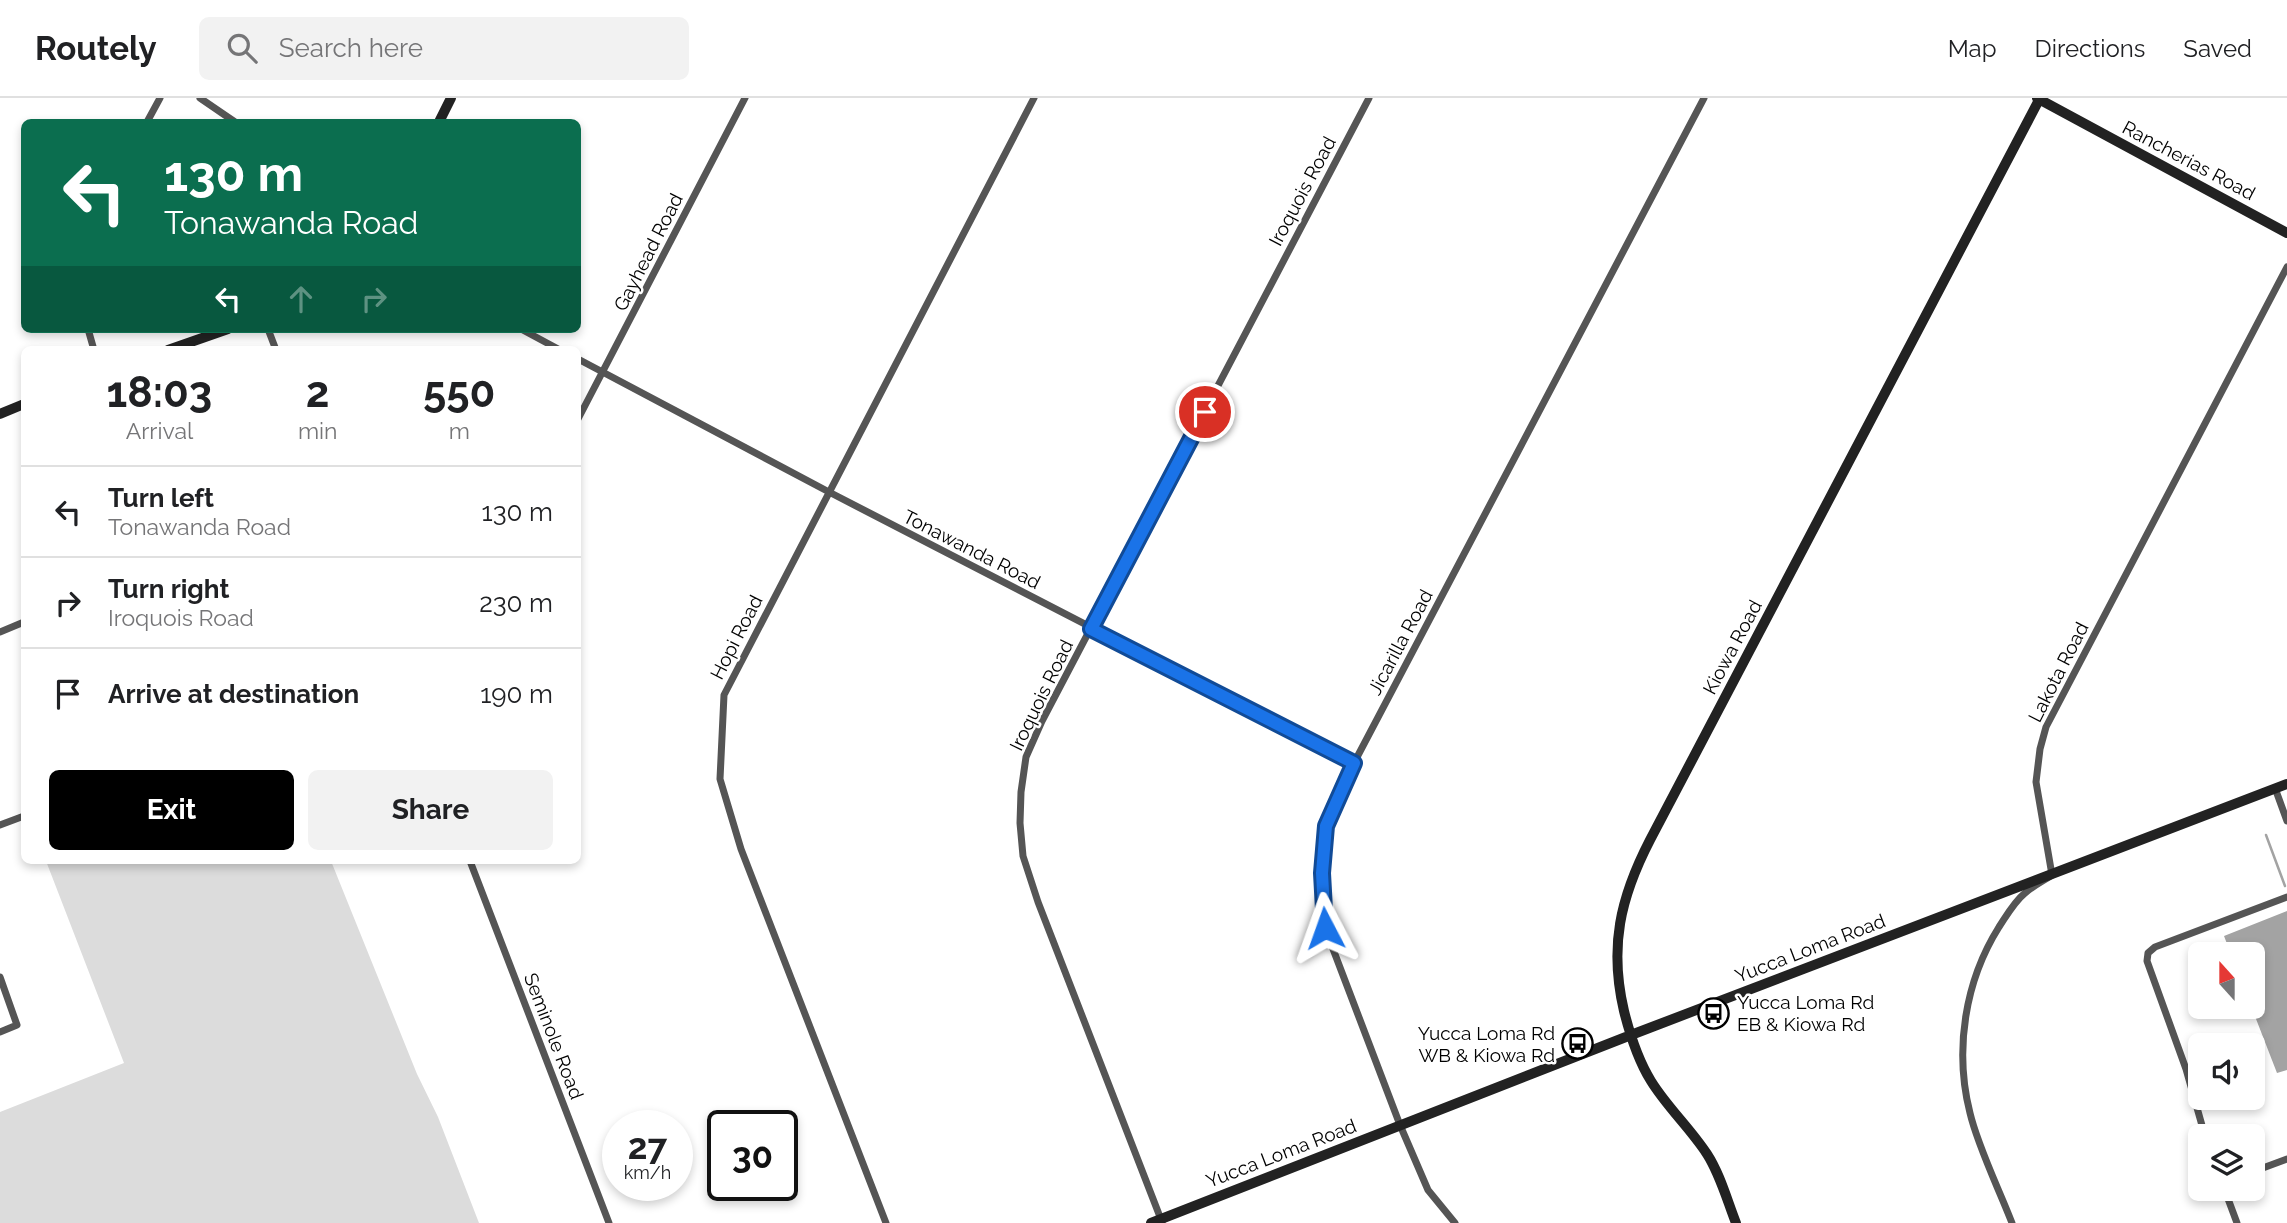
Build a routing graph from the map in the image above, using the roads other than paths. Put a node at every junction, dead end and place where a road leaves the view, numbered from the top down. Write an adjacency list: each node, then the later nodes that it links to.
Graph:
1 (160, 98): 9 (street)
2 (200, 98): 10 (street)
3 (452, 98): 11 (street)
4 (745, 98): 19 (street, Gayhead Road)
5 (1034, 98): 23 (street, Hopi Road)
6 (1369, 98): 25 (street, Iroquois Road)
7 (1704, 98): 27 (street, Jicarilla Road)
8 (2038, 98): 12 (street, Rancherias Road); 38 (street, Kiowa Road)
9 (149, 119)
10 (231, 119)
11 (441, 119)
12 (2287, 233)
13 (2287, 267): 34 (street, Lakota Road)
14 (217, 333): 16 (street)
15 (528, 333): 17 (street)
16 (179, 346)
17 (553, 346)
18 (581, 361): 19 (street, Tonawanda Road)
19 (603, 373): 21 (street, Gayhead Road); 23 (street, Tonawanda Road)
20 (21, 405): 22 (street)
21 (581, 413)
22 (0, 414)
23 (829, 492): 25 (street, Tonawanda Road); 46 (street, Hopi Road)
24 (21, 623): 26 (street)
25 (1091, 629): 27 (street, Tonawanda Road); 44 (street, Iroquois Road)
26 (0, 632)
27 (1354, 763): 40 (street, Jicarilla Road)
28 (2287, 784): 29 (street, Yucca Loma Road)
29 (2275, 788): 31 (street); 34 (street, Yucca Loma Road)
30 (21, 817): 32 (street)
31 (2287, 821)
32 (0, 825)
33 (471, 864): 45 (street, Seminole Road)
34 (2052, 875): 38 (street, Yucca Loma Road); 49 (street)
35 (2287, 897): 39 (street)
36 (0, 977): 37 (street)
37 (0, 1032)
38 (1631, 1035): 40 (street, Yucca Loma Road); 48 (street, Kiowa Road)
39 (2202, 1124)
40 (1400, 1125): 44 (street, Yucca Loma Road); 47 (street, Jicarilla Road)
41 (2287, 1159): 42 (street)
42 (2265, 1167)
43 (2229, 1201): 50 (street)
44 (1158, 1222)
45 (609, 1223)
46 (886, 1223)
47 (1455, 1223)
48 (1736, 1223)
49 (2012, 1223)
50 (2237, 1223)

